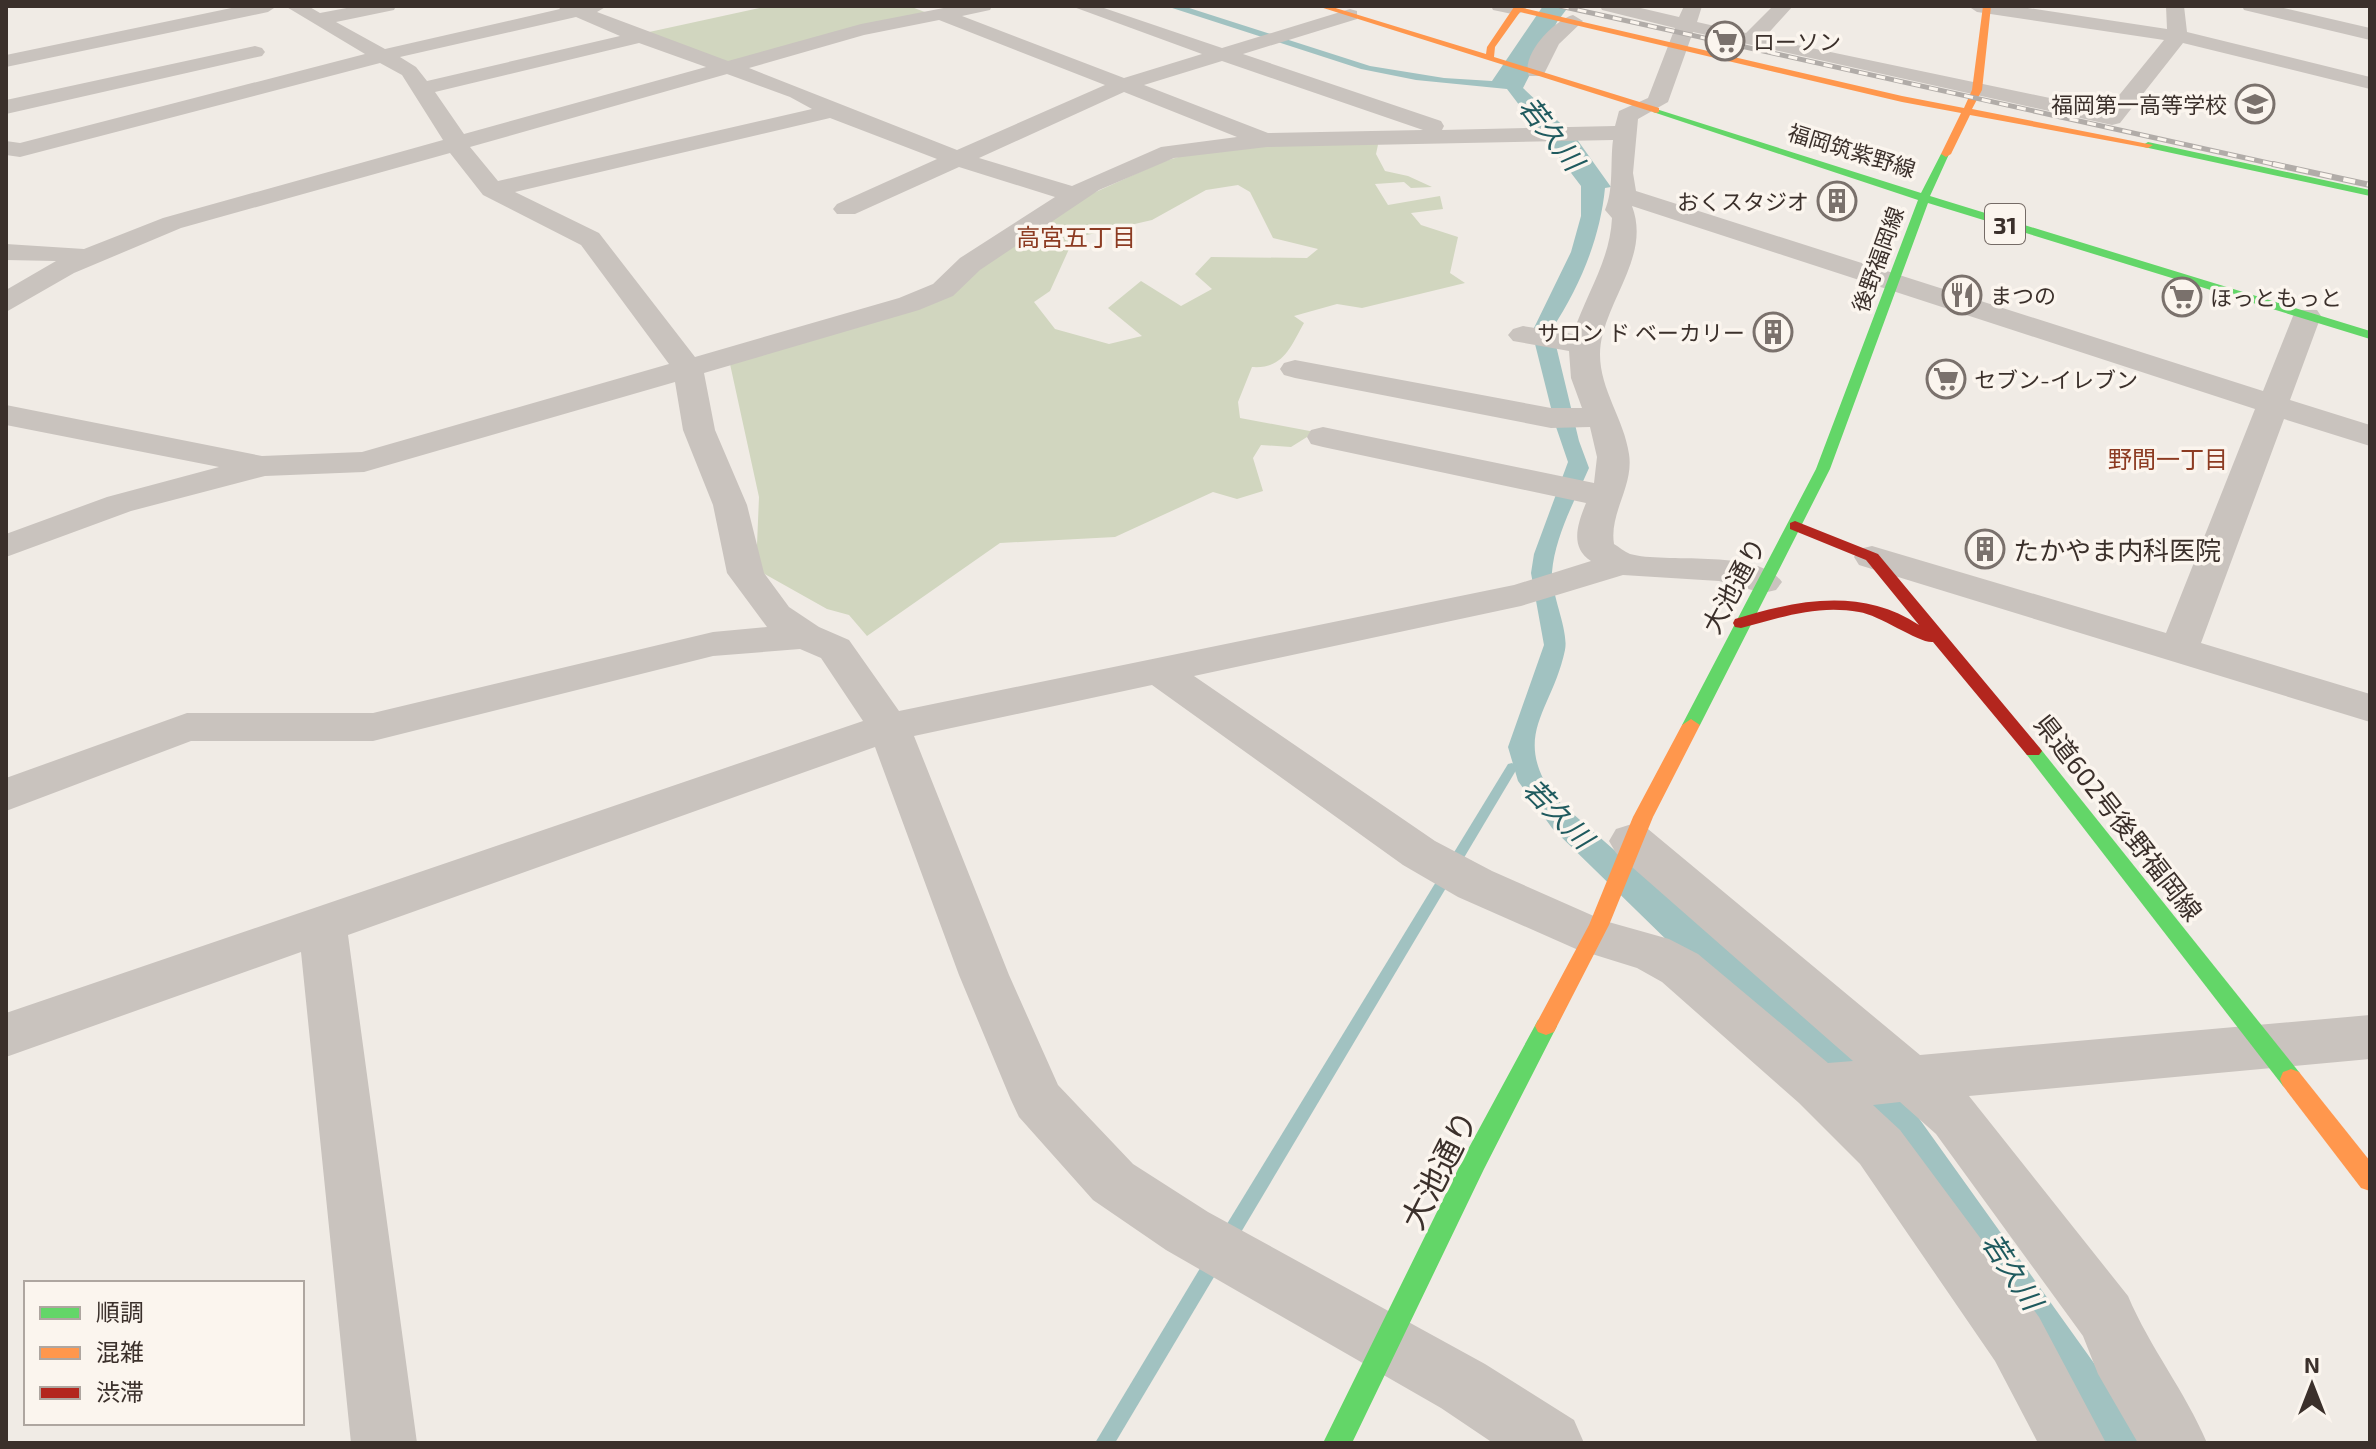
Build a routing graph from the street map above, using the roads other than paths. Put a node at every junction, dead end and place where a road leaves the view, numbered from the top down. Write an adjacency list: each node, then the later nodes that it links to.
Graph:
1 (268, 6): 27 (street)
2 (387, 6): 14 (street)
3 (983, 6): 13 (street)
4 (1080, 6): 24 (street)
5 (1321, 6): 15 (main road, 福岡筑紫野線 / 31)
6 (1609, 6): 16 (street)
7 (1784, 6): 21 (street)
8 (1984, 6): 19 (street); 34 (main road, 後野福岡線)
9 (2175, 6): 19 (street)
10 (2251, 6): 18 (street)
11 (580, 8): 20 (street); 26 (street)
12 (1517, 8): 17 (main road); 25 (main road)
13 (928, 10): 28 (street); 31 (street)
14 (306, 13): 26 (street)
15 (1350, 15): 24 (street); 25 (main road, 福岡筑紫野線 / 31)
16 (1689, 15): 21 (street); 22 (street)
17 (1569, 20): 22 (main road); 29 (street)
18 (2370, 34)
19 (2178, 36): 30 (street); 34 (street)
20 (640, 37): 28 (street); 32 (street)
21 (1756, 40): 34 (street)
22 (1678, 46): 34 (main road); 36 (street)
23 (255, 52): 35 (street)
24 (1221, 55): 31 (street); 41 (street)
25 (1490, 56): 29 (main road, 福岡筑紫野線 / 31)
26 (382, 59): 32 (street); 45 (street)
27 (6, 61)
28 (727, 67): 33 (street); 37 (street)
29 (1534, 72): 36 (main road, 福岡筑紫野線 / 31)
30 (2370, 83)
31 (1122, 85): 42 (street); 46 (street)
32 (421, 89): 43 (street)
33 (622, 97): 38 (street); 43 (street)
34 (1974, 100): 48 (main road); 51 (main road, 後野福岡線)
35 (6, 107)
36 (1642, 108): 40 (street); 51 (main road, 福岡筑紫野線 / 31)
37 (832, 111): 44 (street); 46 (street)
38 (643, 113)
39 (665, 129): 44 (street)
40 (1625, 133): 41 (street); 50 (street)
41 (1461, 136): 42 (street)
42 (1267, 140): 49 (street)
43 (455, 144): 47 (street); 54 (street)
44 (687, 145): 47 (street)
45 (11, 152)
46 (955, 158): 49 (street); 52 (street)
47 (492, 190): 61 (street)
48 (2370, 193)
49 (1075, 195): 61 (street)
50 (1624, 195): 55 (street); 60 (street)
51 (1924, 198): 55 (main road, 後野福岡線); 57 (main road, 福岡筑紫野線 / 31)
52 (846, 209)
53 (6, 252): 54 (street)
54 (88, 257): 56 (street)
55 (1895, 280): 63 (street); 70 (main road, 後野福岡線)
56 (6, 303)
57 (2307, 316): 59 (main road, 福岡筑紫野線 / 31); 63 (street)
58 (1523, 335): 60 (street)
59 (2370, 335)
60 (1577, 344): 65 (street)
61 (688, 368): 68 (street); 76 (street)
62 (1295, 369): 65 (street)
63 (2271, 404): 66 (street); 77 (street)
64 (6, 415): 68 (street)
65 (1601, 417): 69 (street)
66 (2370, 436)
67 (1323, 437): 69 (street)
68 (262, 466): 71 (street)
69 (1599, 496): 73 (street)
70 (1795, 526): 72 (main road, 県道602号後野福岡線); 74 (main road, 大池通り)
71 (6, 546)
72 (1872, 557): 77 (street); 79 (main road, 県道602号後野福岡線)
73 (1621, 564): 74 (street); 78 (street)
74 (1763, 582): 75 (main road, 大池通り)
75 (1741, 623): 79 (main road); 83 (main road, 大池通り)
76 (805, 636): 81 (street); 82 (street)
77 (2179, 649): 80 (street)
78 (1156, 669): 81 (street); 89 (street)
79 (1996, 703): 87 (main road, 県道602号後野福岡線)
80 (2370, 708)
81 (889, 727): 84 (street); 91 (street)
82 (6, 795)
83 (1632, 841): 88 (street); 91 (main road, 大池通り)
84 (322, 925): 85 (street); 92 (street)
85 (6, 1035)
86 (2370, 1037): 87 (street)
87 (2267, 1048): 88 (street); 90 (main road, 県道602号後野福岡線)
88 (1914, 1078): 89 (street); 96 (street)
89 (1818, 1087): 95 (street)
90 (2370, 1180)
91 (1385, 1345): 93 (main road, 大池通り); 94 (street)
92 (384, 1443)
93 (1337, 1443)
94 (1551, 1443)
95 (2073, 1443)
96 (2174, 1443)

